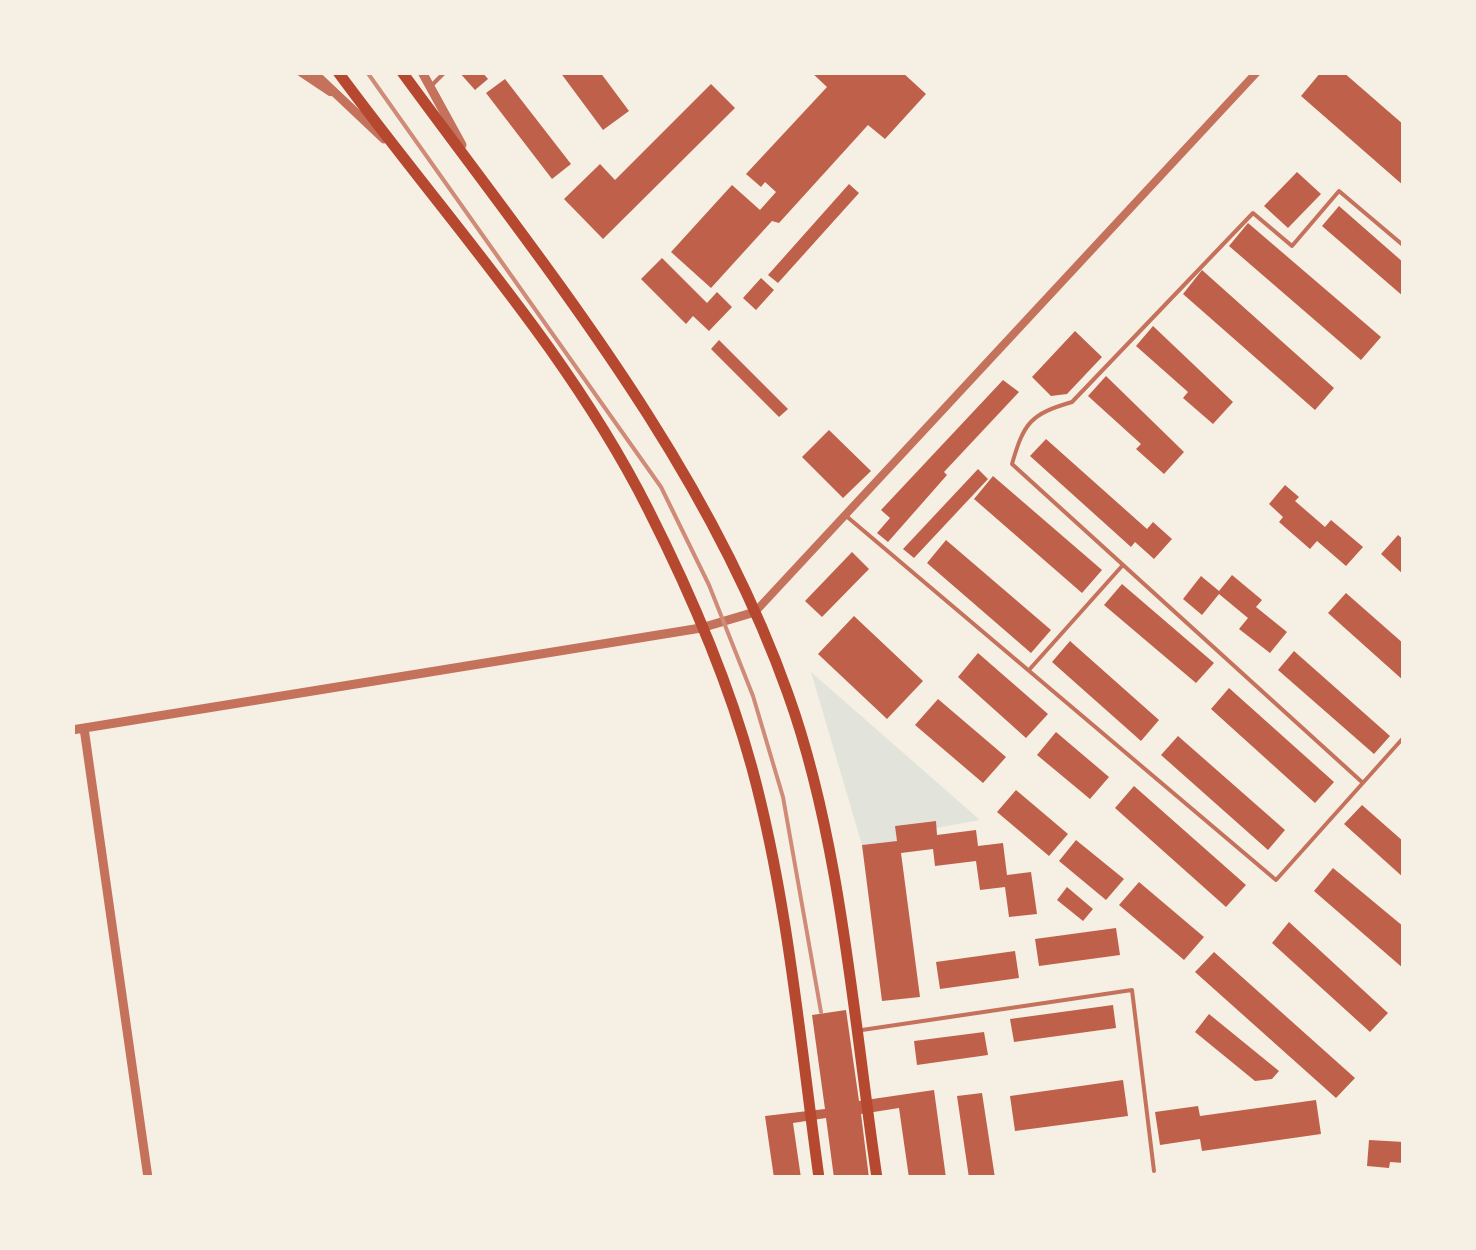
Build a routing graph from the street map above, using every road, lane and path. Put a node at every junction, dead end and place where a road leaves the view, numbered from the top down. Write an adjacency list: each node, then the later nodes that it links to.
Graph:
1 (300, 72): 9 (street)
2 (312, 72): 9 (street)
3 (338, 72): 10 (main road)
4 (402, 72): 11 (main road)
5 (422, 72): 8 (street)
6 (445, 72): 8 (lane)
7 (1257, 72): 13 (street)
8 (430, 87): 11 (street)
9 (349, 105): 10 (street)
10 (394, 149): 16 (main road)
11 (474, 165): 15 (main road)
12 (1404, 246): 14 (lane)
13 (845, 514): 15 (street); 17 (lane)
14 (1123, 565): 17 (lane); 20 (lane)
15 (755, 612): 16 (street); 21 (main road)
16 (701, 628): 18 (street); 24 (main road)
17 (1029, 670): 20 (lane)
18 (78, 729): 23 (street)
19 (1404, 738): 20 (lane)
20 (1363, 783)
21 (855, 1031): 22 (lane); 25 (main road)
22 (1154, 1171)
23 (148, 1178)
24 (819, 1178)
25 (878, 1178)

